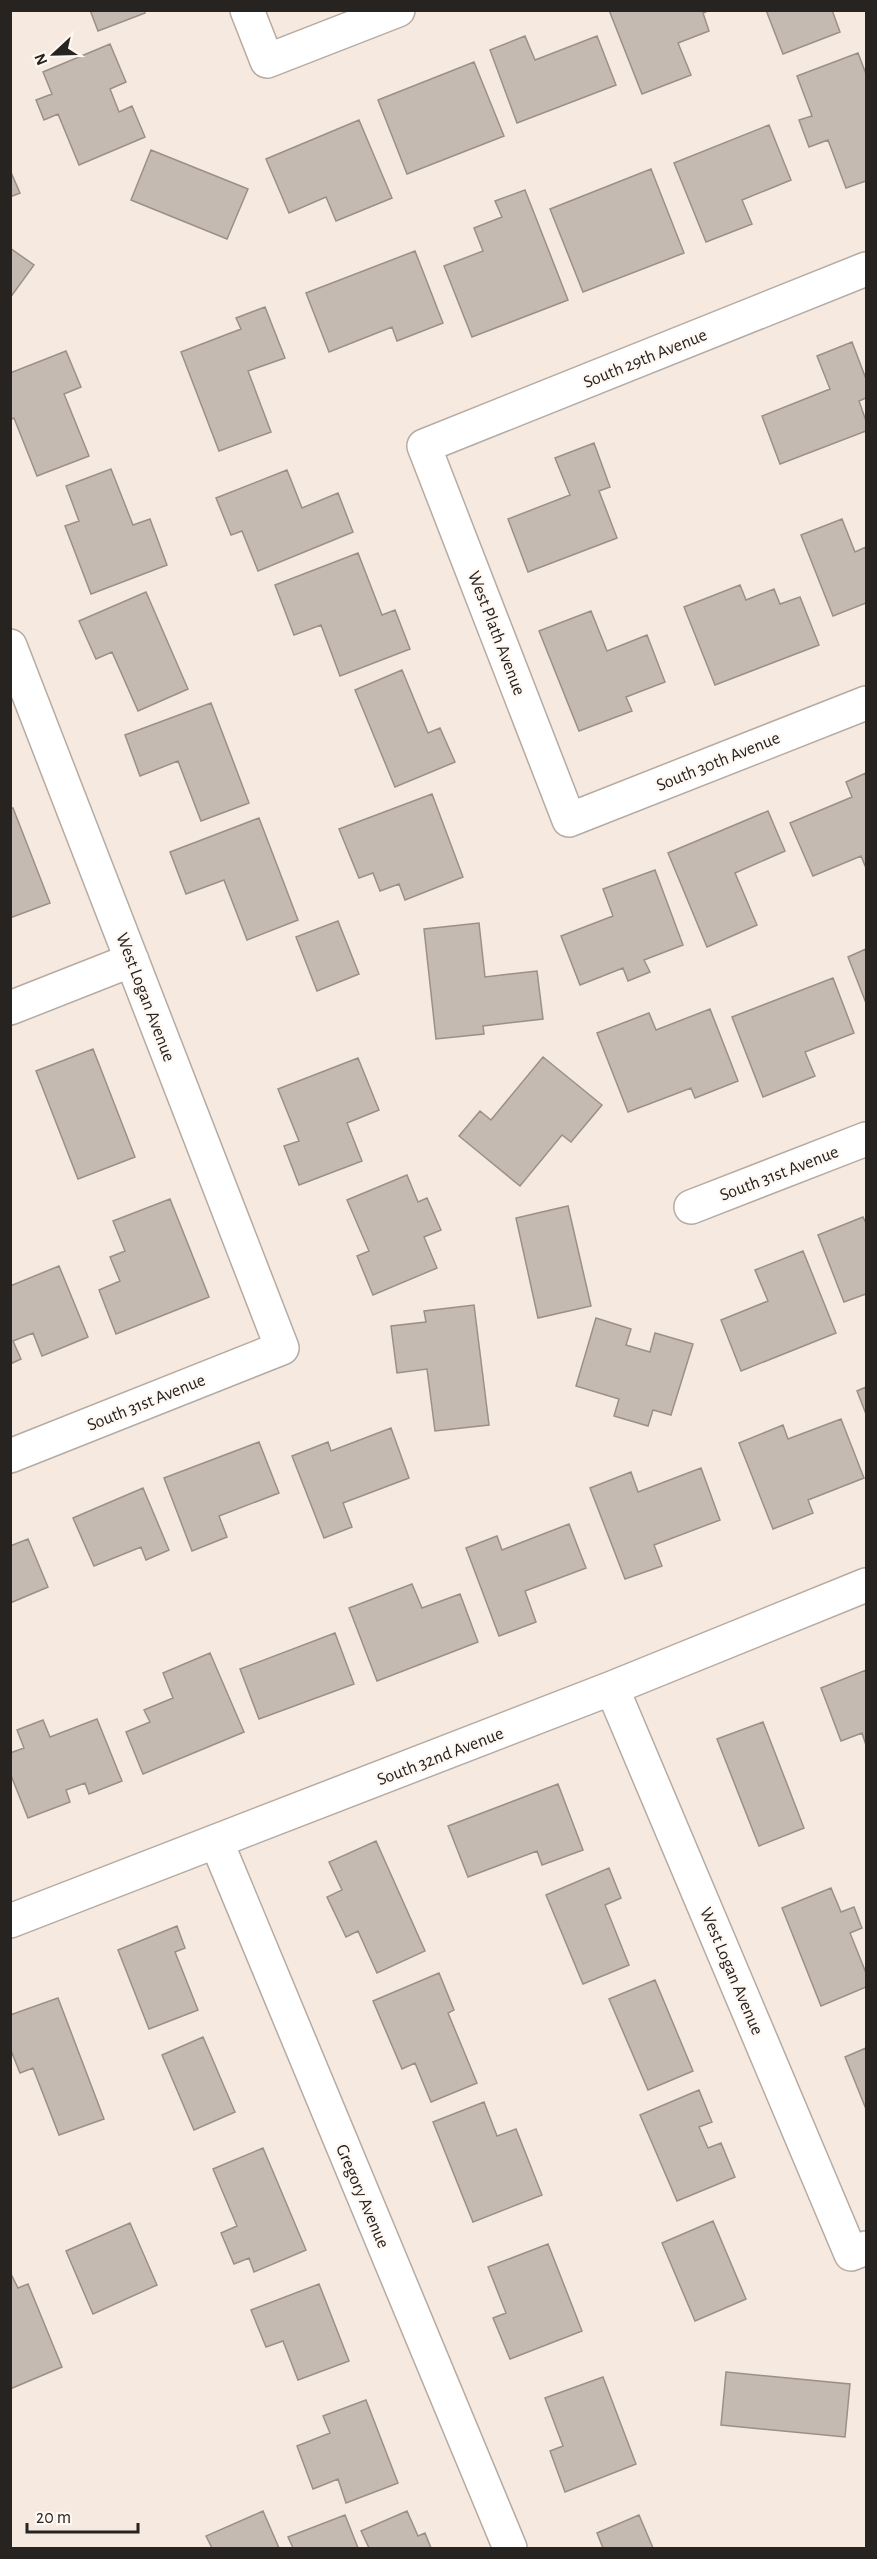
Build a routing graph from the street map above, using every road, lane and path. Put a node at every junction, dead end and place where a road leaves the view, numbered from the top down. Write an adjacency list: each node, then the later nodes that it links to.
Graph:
1 (247, 10): 2 (street)
2 (398, 10)
3 (867, 269): 4 (street, South 29th Avenue)
4 (424, 446): 7 (street, West Plath Avenue)
5 (10, 646): 8 (street, West Logan Avenue)
6 (867, 703): 7 (street, South 30th Avenue)
7 (569, 820)
8 (132, 960): 9 (street); 12 (street, West Logan Avenue)
9 (10, 1008)
10 (867, 1139): 11 (street, South 31st Avenue)
11 (691, 1207)
12 (282, 1348): 13 (street, South 31st Avenue)
13 (10, 1456)
14 (867, 1586): 15 (street, South 32nd Avenue)
15 (612, 1689): 16 (street, South 32nd Avenue); 18 (street, West Logan Avenue)
16 (217, 1843): 17 (street, South 32nd Avenue); 19 (street, Gregory Avenue)
17 (10, 1921)
18 (859, 2251)
19 (510, 2548)

